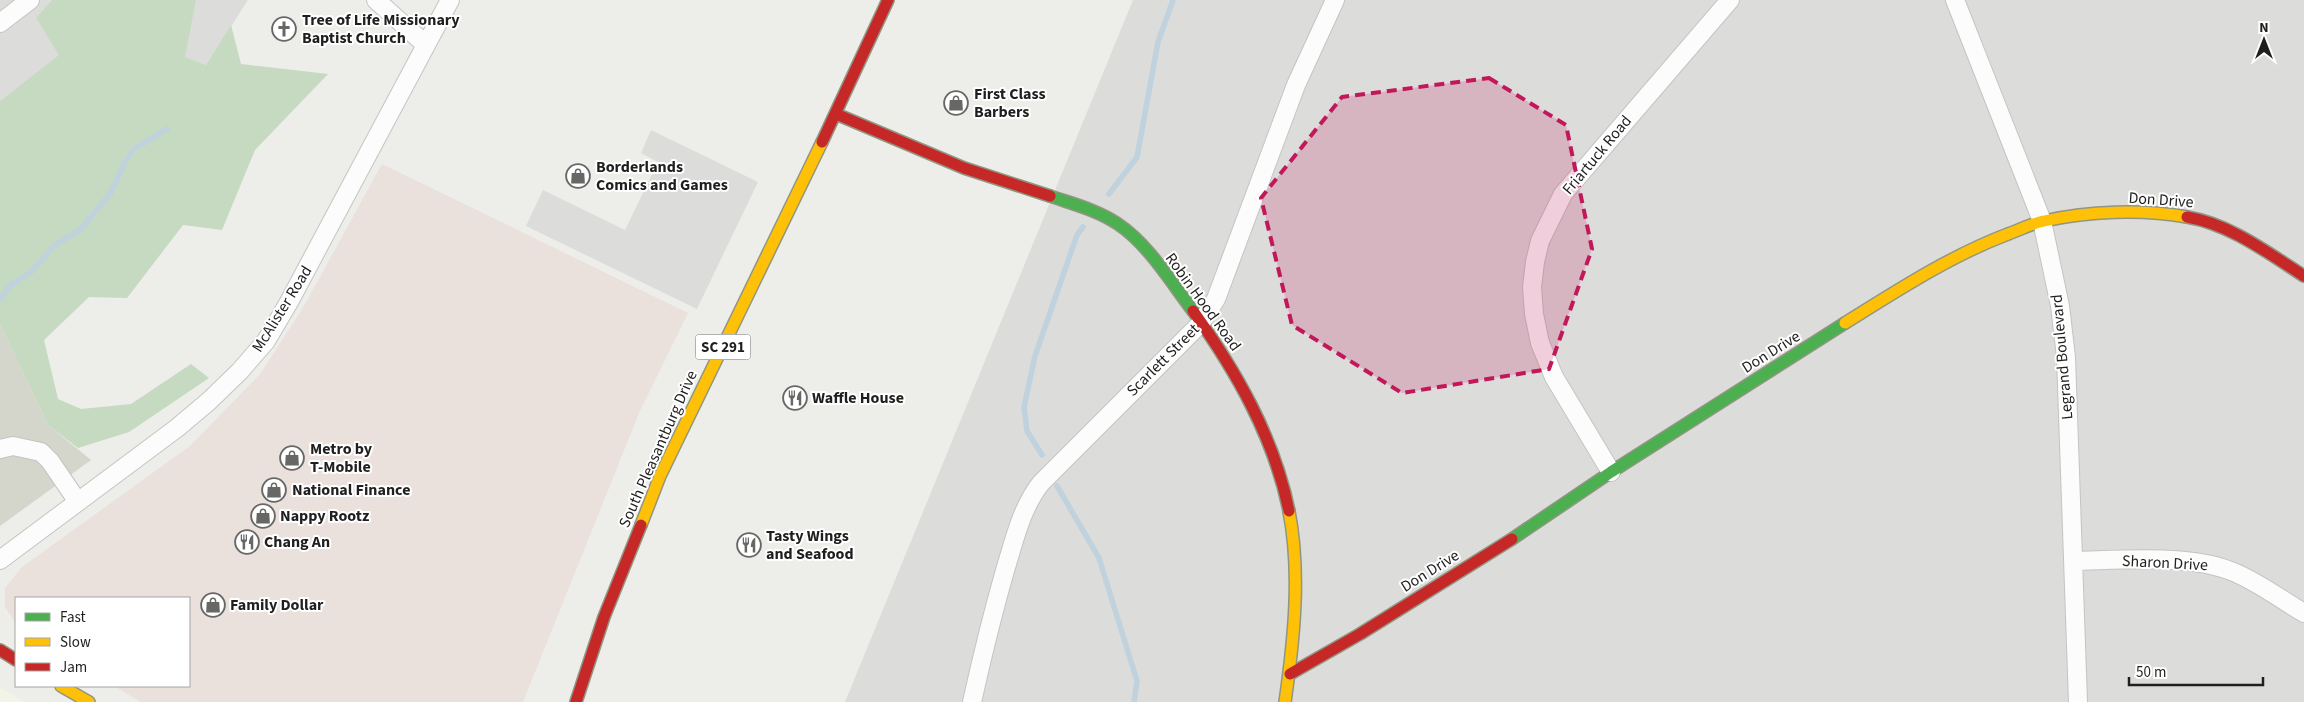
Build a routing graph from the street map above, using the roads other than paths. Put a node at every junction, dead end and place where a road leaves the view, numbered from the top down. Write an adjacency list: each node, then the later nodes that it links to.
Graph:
1 (30, 0): 8 (street)
2 (376, 0): 9 (street)
3 (450, 0): 9 (street, McAlister Road)
4 (888, 0): 10 (street, South Pleasantburg Drive / SC 291)
5 (1335, 0): 13 (street, Scarlett Street)
6 (1730, 0): 15 (street, Friartuck Road)
7 (1955, 0): 11 (street, Legrand Boulevard)
8 (0, 23)
9 (426, 45): 16 (street, McAlister Road)
10 (836, 114): 13 (street, Robin Hood Road); 25 (street, South Pleasantburg Drive / SC 291)
11 (2042, 221): 12 (street, Don Drive); 15 (street, Don Drive); 18 (street, Legrand Boulevard)
12 (2304, 276)
13 (1201, 323): 22 (street, Robin Hood Road); 26 (street, Scarlett Street)
14 (0, 449): 16 (street)
15 (1612, 472): 22 (street, Don Drive)
16 (78, 502): 17 (street, McAlister Road)
17 (0, 560)
18 (2074, 561): 19 (street, Sharon Drive); 28 (street, Legrand Boulevard)
19 (2304, 613)
20 (0, 650): 21 (street)
21 (15, 659)
22 (1290, 674): 27 (street, Robin Hood Road)
23 (63, 687): 24 (street)
24 (89, 702)
25 (576, 702)
26 (972, 702)
27 (1285, 702)
28 (2078, 702)

